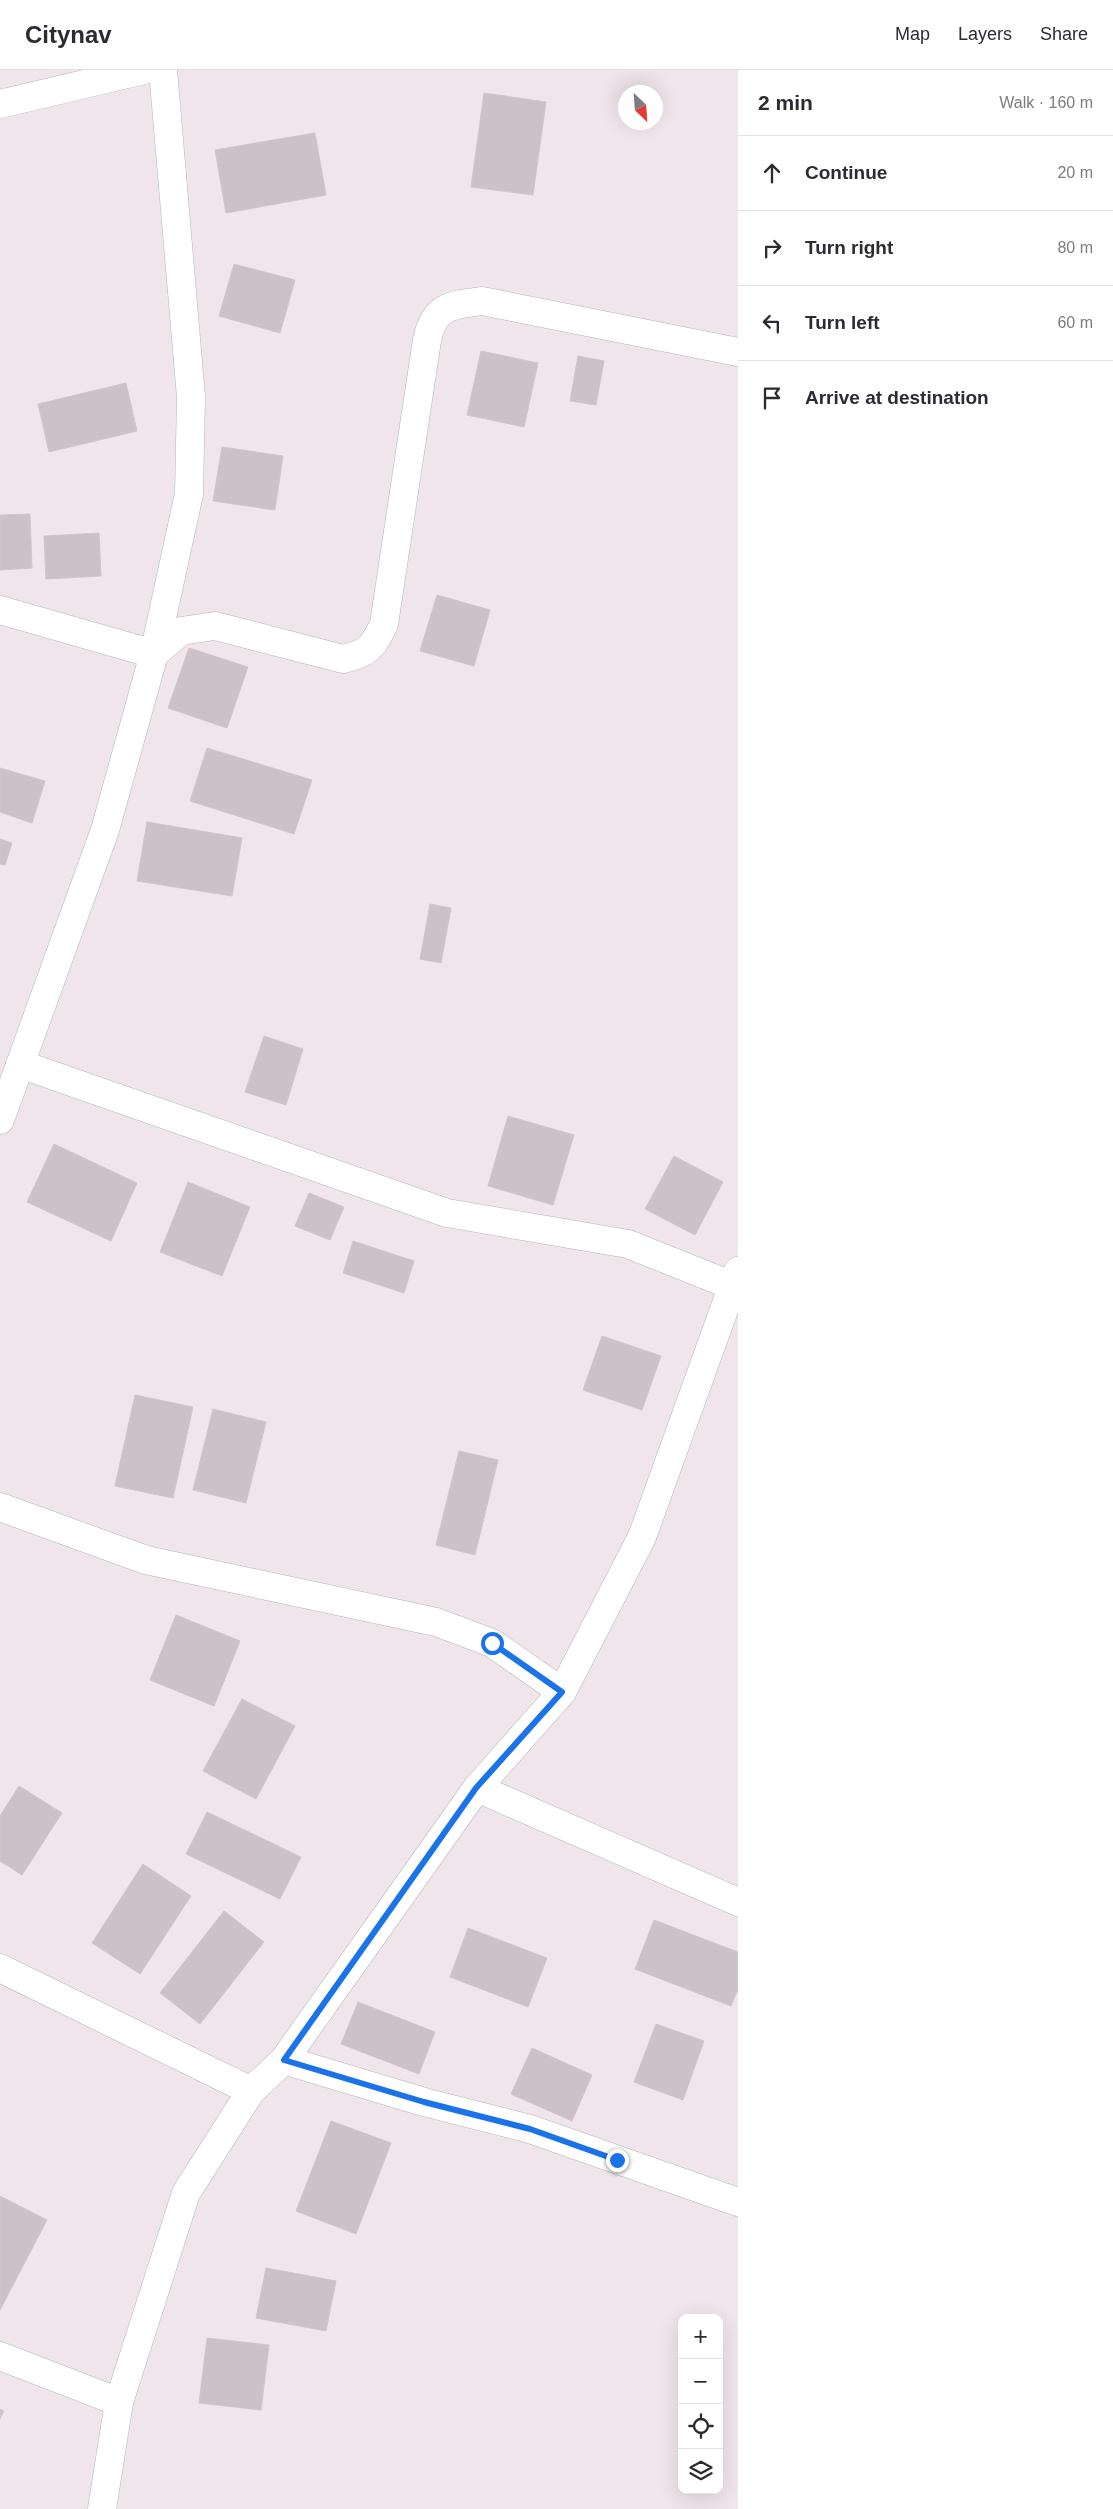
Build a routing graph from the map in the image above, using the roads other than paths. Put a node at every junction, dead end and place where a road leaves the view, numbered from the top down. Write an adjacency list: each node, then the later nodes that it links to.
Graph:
1 (144, 70): 3 (street)
2 (164, 70): 6 (street)
3 (0, 104)
4 (738, 352): 6 (street)
5 (0, 610): 6 (street)
6 (154, 654): 7 (street)
7 (20, 1064): 8 (street); 9 (street)
8 (0, 1120)
9 (735, 1278): 11 (street)
10 (0, 1507): 11 (street)
11 (562, 1692): 12 (street)
12 (476, 1788): 13 (street); 15 (street)
13 (738, 1902)
14 (0, 1968): 16 (street)
15 (284, 2060): 16 (street); 17 (street)
16 (251, 2091): 19 (street)
17 (738, 2202)
18 (0, 2356): 19 (street)
19 (119, 2402): 20 (street)
20 (102, 2509)

